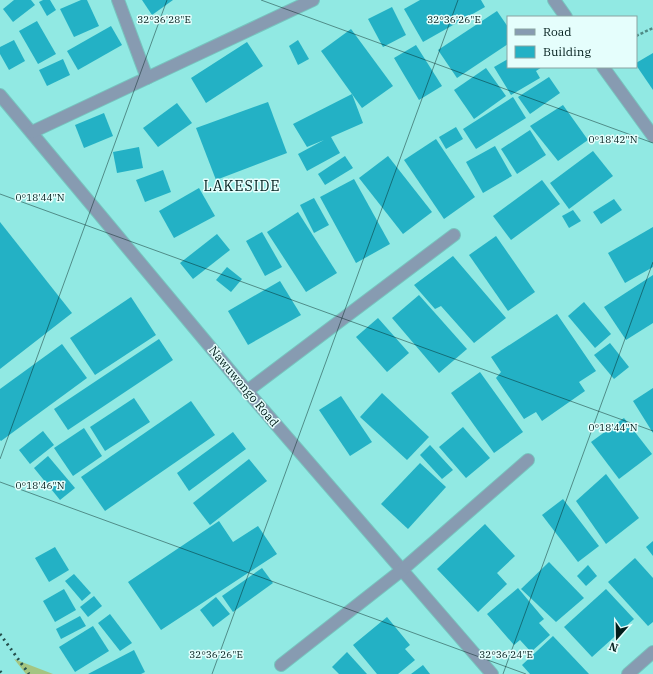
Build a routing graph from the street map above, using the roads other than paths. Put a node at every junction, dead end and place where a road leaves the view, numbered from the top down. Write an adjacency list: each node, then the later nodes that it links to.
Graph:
1 (118, 0): 6 (street)
2 (313, 0): 6 (street)
3 (554, 0): 4 (street)
4 (565, 16)
5 (604, 68): 9 (street)
6 (147, 78): 8 (street)
7 (0, 95): 8 (street, Nawuwongo Road)
8 (32, 132): 11 (street, Nawuwongo Road)
9 (653, 136)
10 (454, 235): 11 (street)
11 (247, 391): 13 (street, Nawuwongo Road)
12 (528, 460): 13 (street)
13 (402, 570): 15 (street); 16 (street, Nawuwongo Road)
14 (653, 652): 17 (street)
15 (281, 665)
16 (492, 674)
17 (628, 674)

